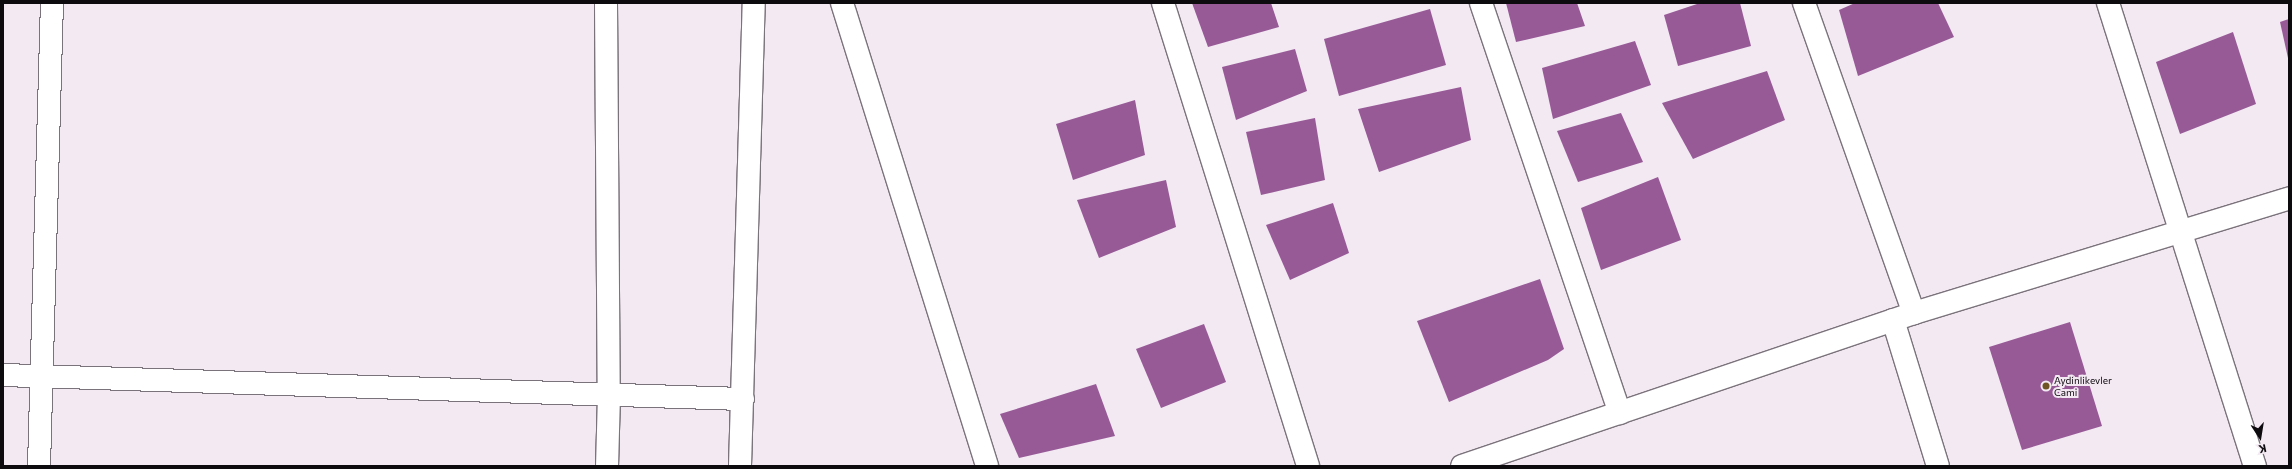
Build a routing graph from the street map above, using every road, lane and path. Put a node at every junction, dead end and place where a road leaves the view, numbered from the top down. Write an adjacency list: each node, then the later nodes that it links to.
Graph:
1 (52, 3): 14 (street)
2 (606, 3): 15 (street)
3 (754, 3): 16 (street)
4 (842, 3): 21 (street)
5 (1163, 3): 22 (street)
6 (1481, 3): 17 (street)
7 (1804, 3): 11 (street)
8 (2108, 3): 10 (street)
9 (2289, 198): 10 (street)
10 (2181, 231): 11 (street); 25 (street)
11 (1914, 313): 12 (street)
12 (1893, 320): 17 (street); 24 (street)
13 (3, 375): 14 (street)
14 (41, 376): 15 (street); 18 (street)
15 (610, 395): 16 (street); 19 (street)
16 (743, 399): 20 (street)
17 (1620, 413): 23 (street)
18 (39, 466)
19 (607, 466)
20 (740, 466)
21 (987, 466)
22 (1308, 466)
23 (1462, 466)
24 (1938, 466)
25 (2255, 466)

